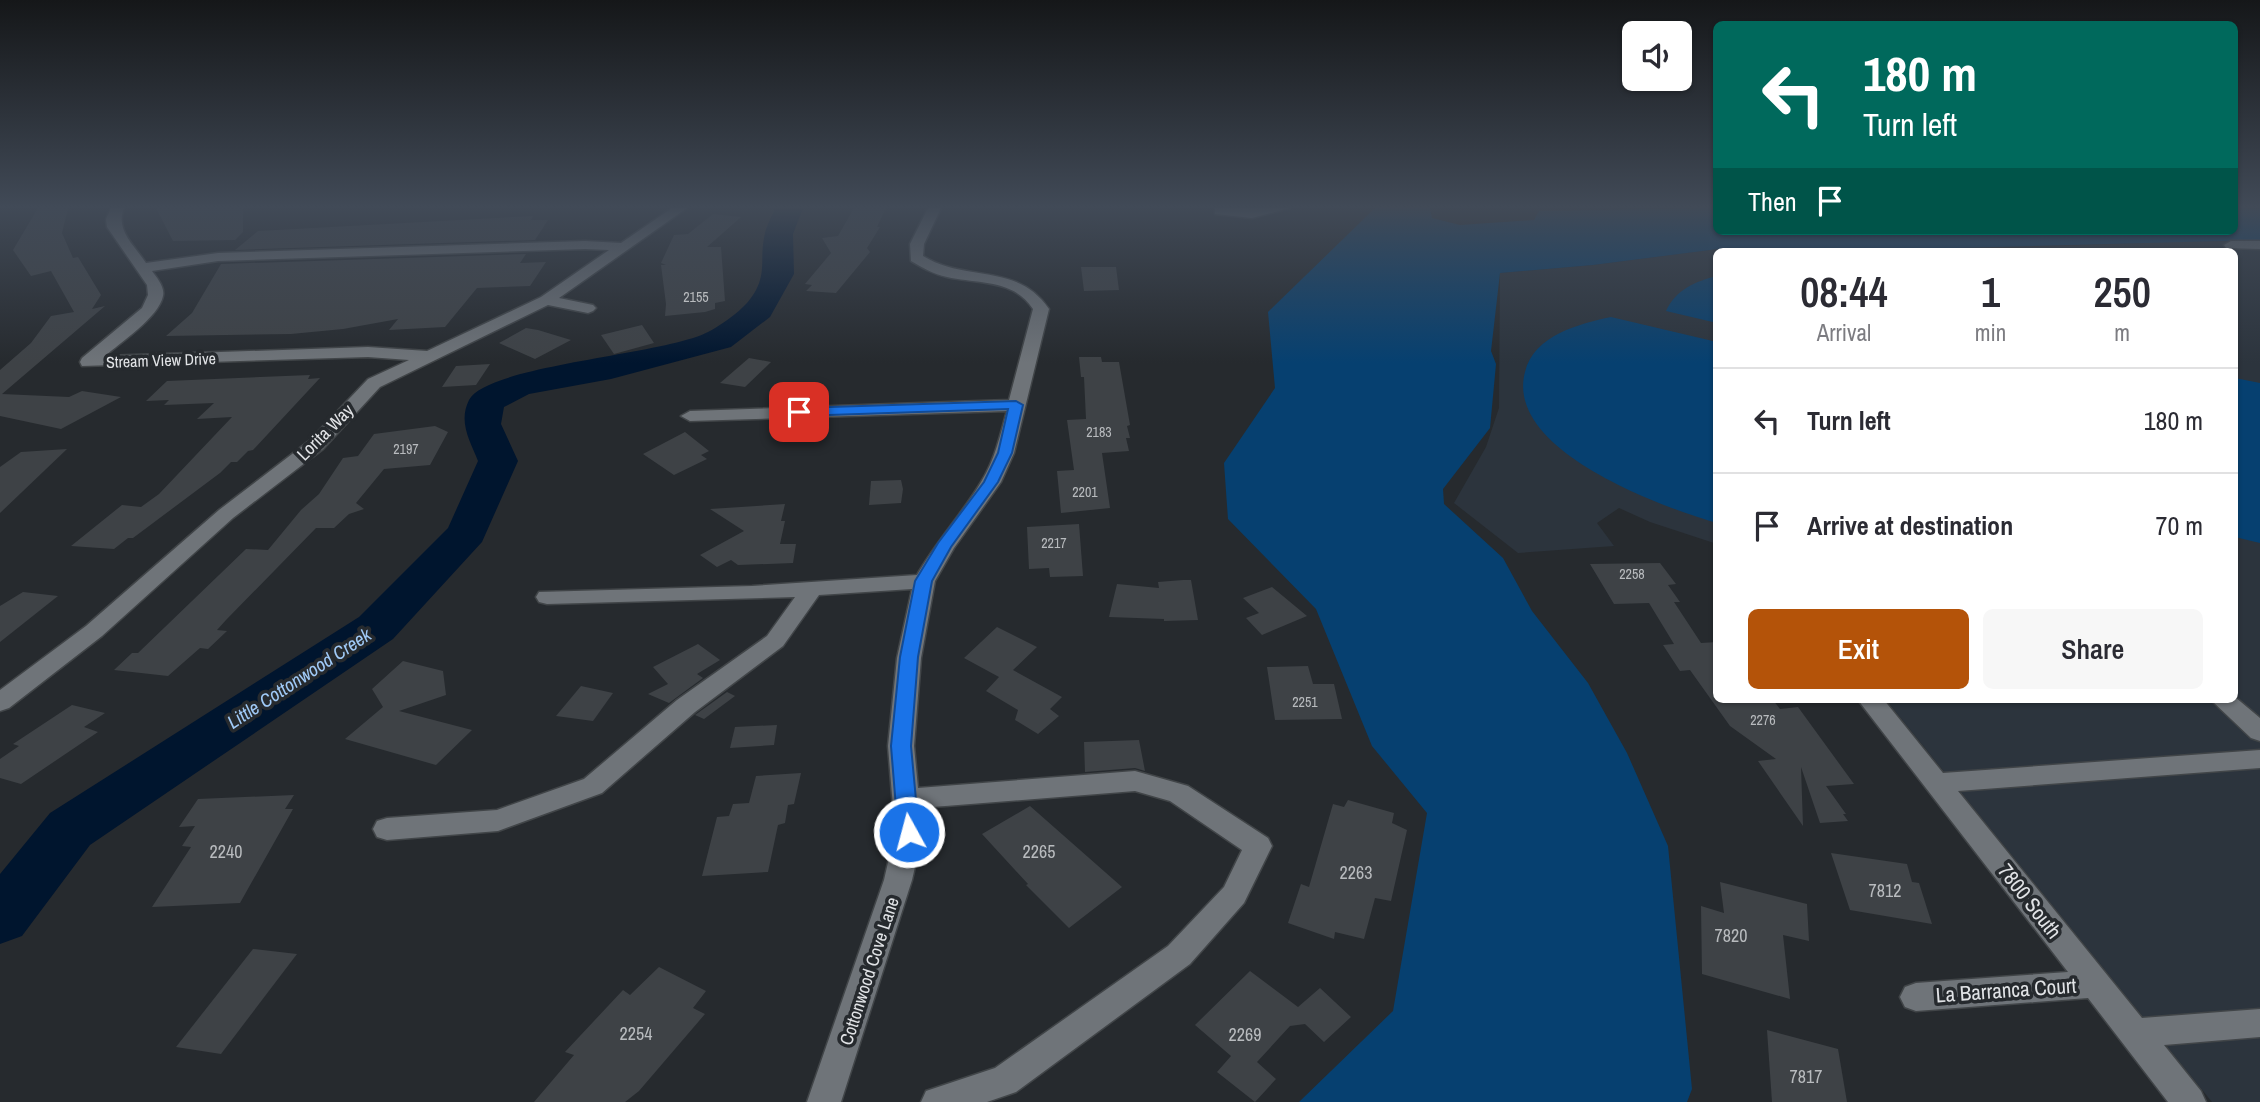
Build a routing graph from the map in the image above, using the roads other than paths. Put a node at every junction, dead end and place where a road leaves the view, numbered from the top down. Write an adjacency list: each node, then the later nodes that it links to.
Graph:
1 (136, 259): 5 (street, Stream View Drive)
2 (201, 259): 5 (street)
3 (606, 259): 6 (street, Lorita Way)
4 (919, 259): 9 (street, Cottonwood Cove Lane)
5 (142, 268): 8 (street, Stream View Drive)
6 (546, 300): 7 (street); 8 (street, Lorita Way)
7 (588, 308)
8 (430, 356): 14 (street, Lorita Way)
9 (1016, 405): 10 (street); 11 (street, Cottonwood Cove Lane)
10 (690, 416)
11 (924, 581): 12 (street); 20 (street, Cottonwood Cove Lane)
12 (812, 589): 13 (street); 21 (street)
13 (547, 597)
14 (0, 702)
15 (1872, 703): 19 (street, 7800 South)
16 (2226, 703): 17 (street)
17 (2260, 732)
18 (2260, 759): 19 (street)
19 (1936, 783): 22 (street, 7800 South)
20 (905, 799): 26 (street, Cottonwood Cove Lane); 27 (street)
21 (387, 829)
22 (2096, 984): 23 (street, La Barranca Court); 25 (street, 7800 South)
23 (1916, 997)
24 (2260, 1023): 25 (street)
25 (2134, 1033): 28 (street, 7800 South)
26 (824, 1102)
27 (938, 1102)
28 (2189, 1102)

